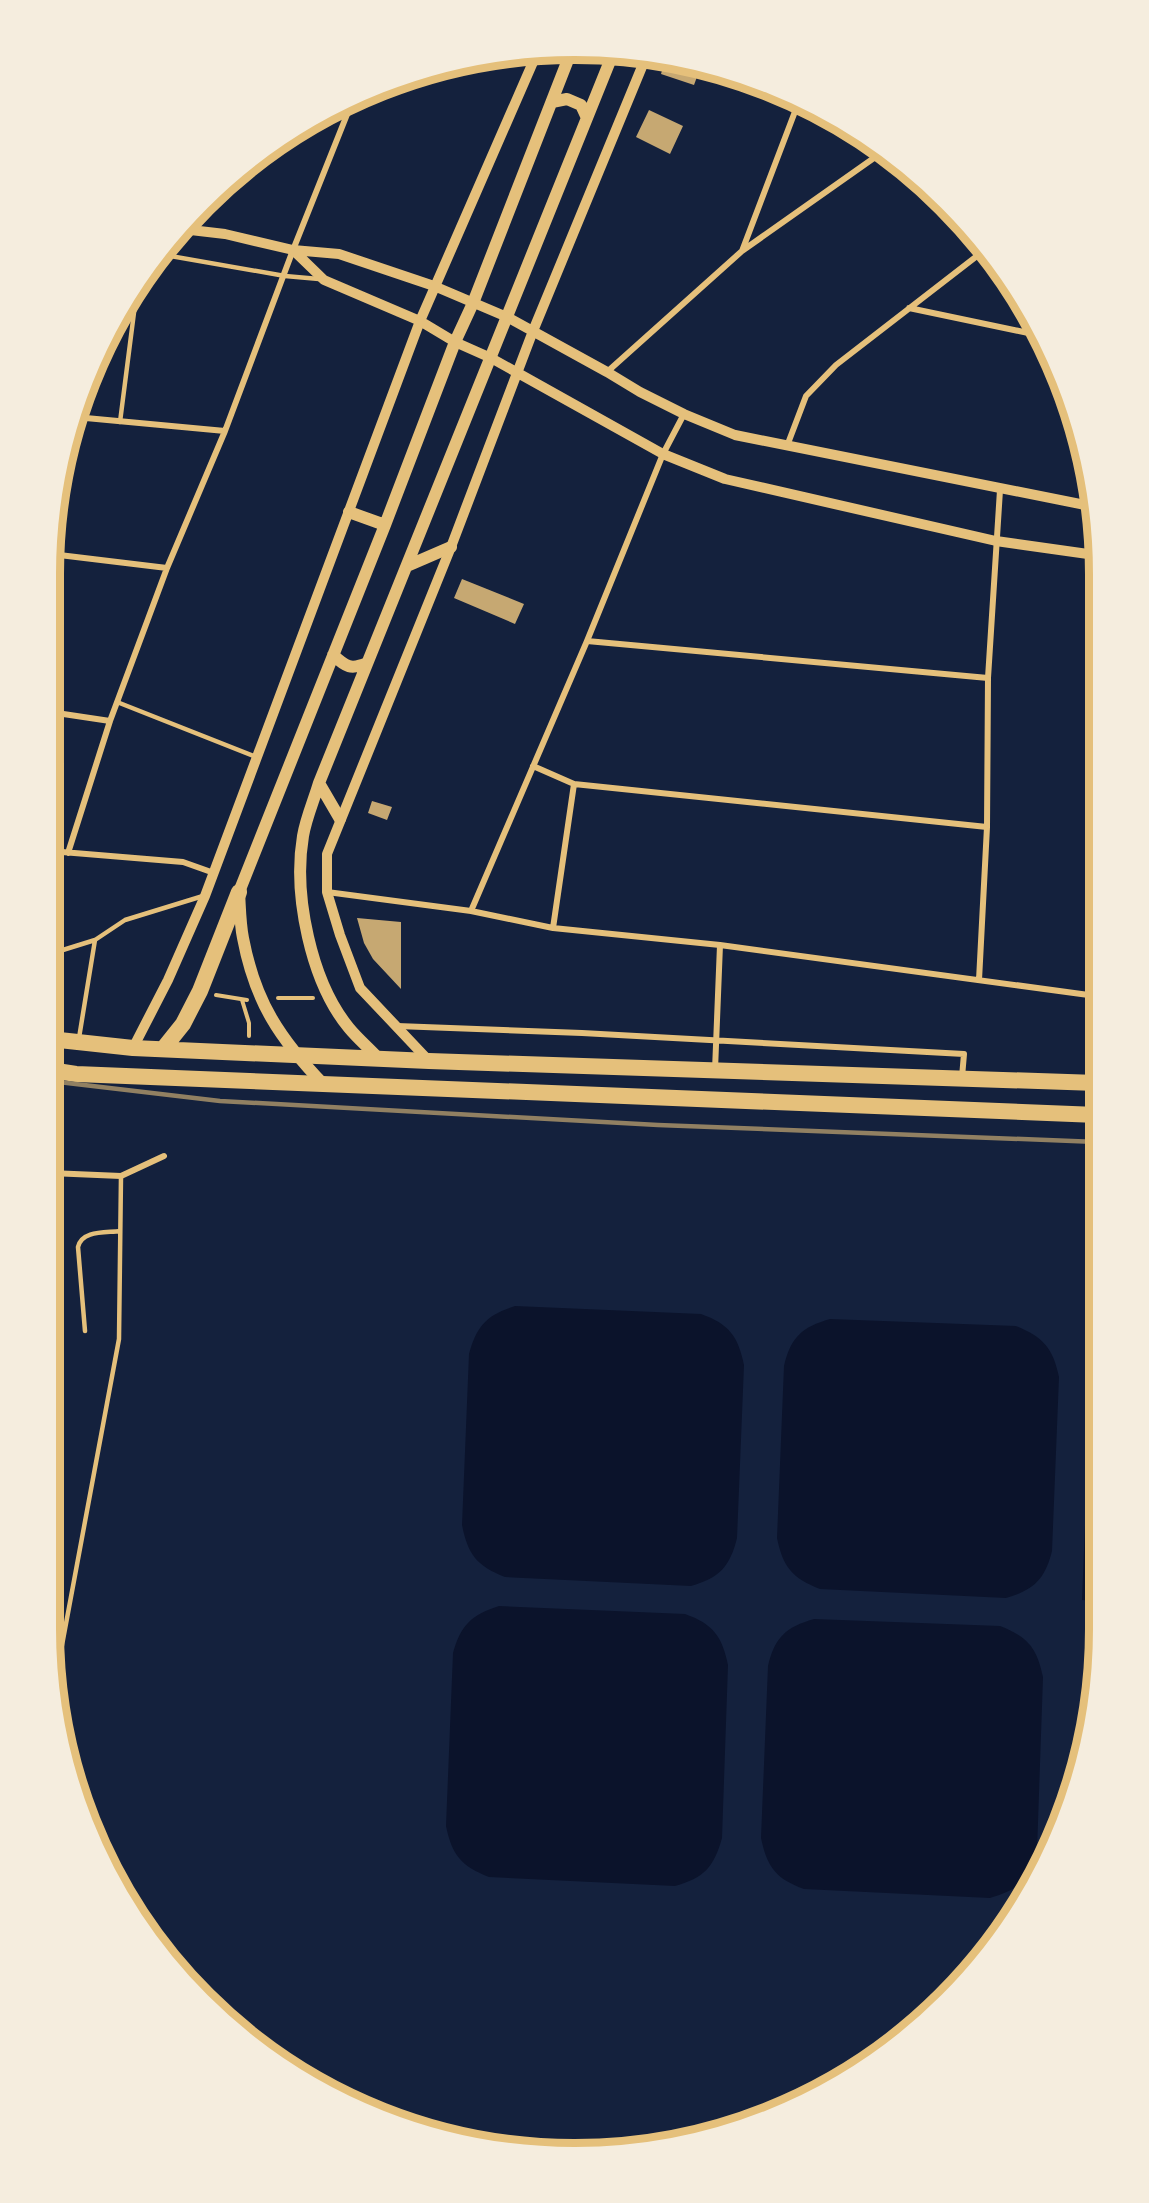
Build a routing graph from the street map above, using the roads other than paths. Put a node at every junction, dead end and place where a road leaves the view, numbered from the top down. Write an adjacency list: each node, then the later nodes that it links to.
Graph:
1 (568, 60): 5 (main road)
2 (610, 61): 8 (main road)
3 (533, 62): 17 (street)
4 (643, 64): 23 (street)
5 (552, 102): 8 (main road); 18 (main road)
6 (796, 110): 12 (street)
7 (348, 113): 11 (street)
8 (587, 118): 21 (main road)
9 (875, 157): 12 (street)
10 (193, 230): 11 (street)
11 (293, 250): 15 (street); 16 (street); 17 (street)
12 (742, 252): 27 (street)
13 (978, 255): 20 (street)
14 (170, 256): 15 (lane)
15 (285, 276): 16 (lane); 32 (street)
16 (324, 280): 22 (street)
17 (434, 286): 18 (street); 22 (street)
18 (472, 303): 21 (street); 25 (main road)
19 (135, 308): 31 (lane)
20 (909, 308): 24 (street); 33 (street)
21 (507, 317): 23 (street); 26 (main road)
22 (420, 321): 25 (street); 37 (street)
23 (533, 331): 27 (street); 28 (street)
24 (1029, 334)
25 (455, 342): 26 (street); 38 (main road)
26 (491, 358): 28 (street); 43 (main road)
27 (607, 372): 29 (street)
28 (517, 373): 34 (street); 40 (street)
29 (684, 414): 33 (street); 34 (street)
30 (84, 418): 31 (street)
31 (120, 422): 32 (street)
32 (225, 432): 44 (street)
33 (787, 446): 35 (street)
34 (663, 454): 39 (street); 45 (street)
35 (1000, 490): 36 (street); 39 (street)
36 (1085, 505)
37 (349, 512): 38 (main road); 52 (street)
38 (385, 525): 46 (main road)
39 (996, 541): 41 (street); 48 (street)
40 (451, 547): 43 (main road); 56 (street)
41 (1088, 554)
42 (61, 555): 44 (street)
43 (406, 566): 47 (main road)
44 (167, 568): 49 (street)
45 (587, 641): 48 (street); 53 (street)
46 (333, 655): 47 (main road); 61 (main road)
47 (367, 663): 54 (main road)
48 (988, 678): 57 (street)
49 (117, 702): 51 (street); 52 (lane)
50 (60, 714): 51 (street)
51 (110, 721): 59 (street)
52 (256, 757): 60 (street)
53 (533, 766): 55 (street); 64 (street)
54 (319, 783): 56 (main road); 78 (main road)
55 (574, 784): 57 (street); 65 (street)
56 (340, 819): 62 (street)
57 (987, 827): 69 (street)
58 (60, 852): 59 (street)
59 (68, 853): 60 (street)
60 (214, 873): 63 (street)
61 (239, 892): 76 (highway); 77 (main road)
62 (327, 892): 64 (street); 71 (street)
63 (206, 896): 66 (lane); 75 (street)
64 (471, 911): 65 (street)
65 (553, 928): 67 (street)
66 (95, 940): 68 (lane); 74 (lane)
67 (720, 945): 69 (street); 73 (street)
68 (60, 951)
69 (979, 980): 70 (street)
70 (1089, 995)
71 (394, 1026): 73 (street); 79 (street)
72 (60, 1041): 74 (highway)
73 (716, 1041): 81 (street); 83 (street)
74 (78, 1044): 75 (highway)
75 (133, 1048): 76 (highway)
76 (163, 1049): 77 (highway)
77 (295, 1054): 78 (highway); 85 (main road)
78 (378, 1058): 79 (highway)
79 (429, 1061): 80 (highway)
80 (613, 1067): 81 (highway); 86 (highway)
81 (715, 1070): 83 (highway)
82 (60, 1072): 85 (highway)
83 (962, 1078): 84 (highway)
84 (1089, 1083)
85 (324, 1085): 86 (highway)
86 (613, 1096): 87 (highway)
87 (1089, 1115)
88 (164, 1156): 90 (street)
89 (60, 1173): 90 (street)
90 (121, 1176): 91 (lane)
91 (120, 1231): 92 (lane); 93 (lane)
92 (85, 1331)
93 (61, 1652)

